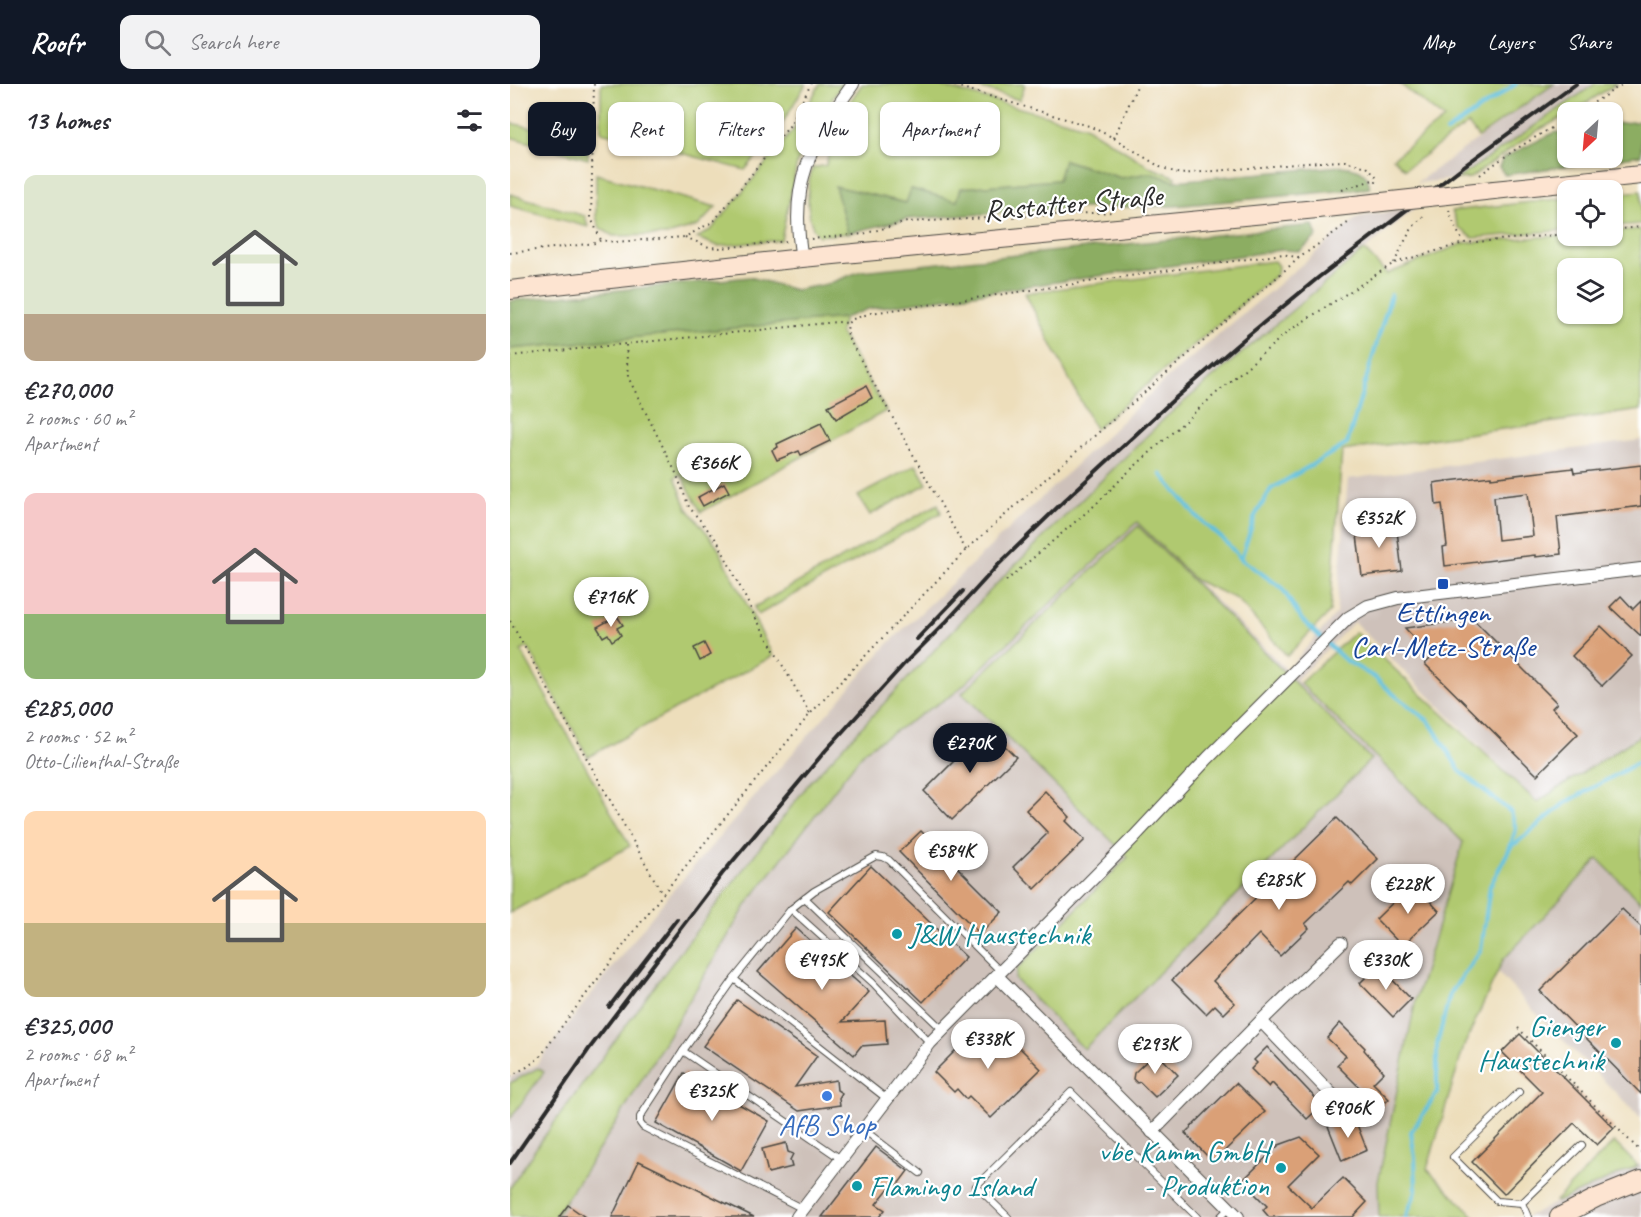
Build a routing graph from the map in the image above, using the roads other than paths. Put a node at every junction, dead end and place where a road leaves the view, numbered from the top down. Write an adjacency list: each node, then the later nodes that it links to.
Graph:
1 (853, 84): 3 (street)
2 (1641, 175): 3 (main road, Rastatter Straße, bridge)
3 (800, 249): 4 (main road, Rastatter Straße)
4 (510, 290)
5 (1641, 569): 9 (street)
6 (805, 898): 7 (lane); 9 (lane); 12 (lane)
7 (792, 909): 10 (lane); 13 (lane)
8 (1341, 942): 11 (street)
9 (999, 974): 12 (street); 19 (street)
10 (734, 979): 14 (lane); 16 (lane)
11 (1261, 1021): 17 (street); 19 (street)
12 (943, 1030): 13 (street)
13 (930, 1043): 16 (street)
14 (683, 1051): 21 (lane); 25 (lane)
15 (1519, 1092): 24 (lane)
16 (887, 1099): 18 (street)
17 (1341, 1104)
18 (863, 1130): 21 (street); 22 (lane)
19 (1152, 1132): 26 (street)
20 (1582, 1145): 24 (lane)
21 (841, 1160): 25 (street)
22 (920, 1173)
23 (1641, 1180): 30 (main road)
24 (1522, 1203): 29 (lane)
25 (800, 1213)
26 (1229, 1214)
27 (1008, 1217): 28 (lane)
28 (1197, 1217)
29 (1528, 1217)
30 (1559, 1217)

